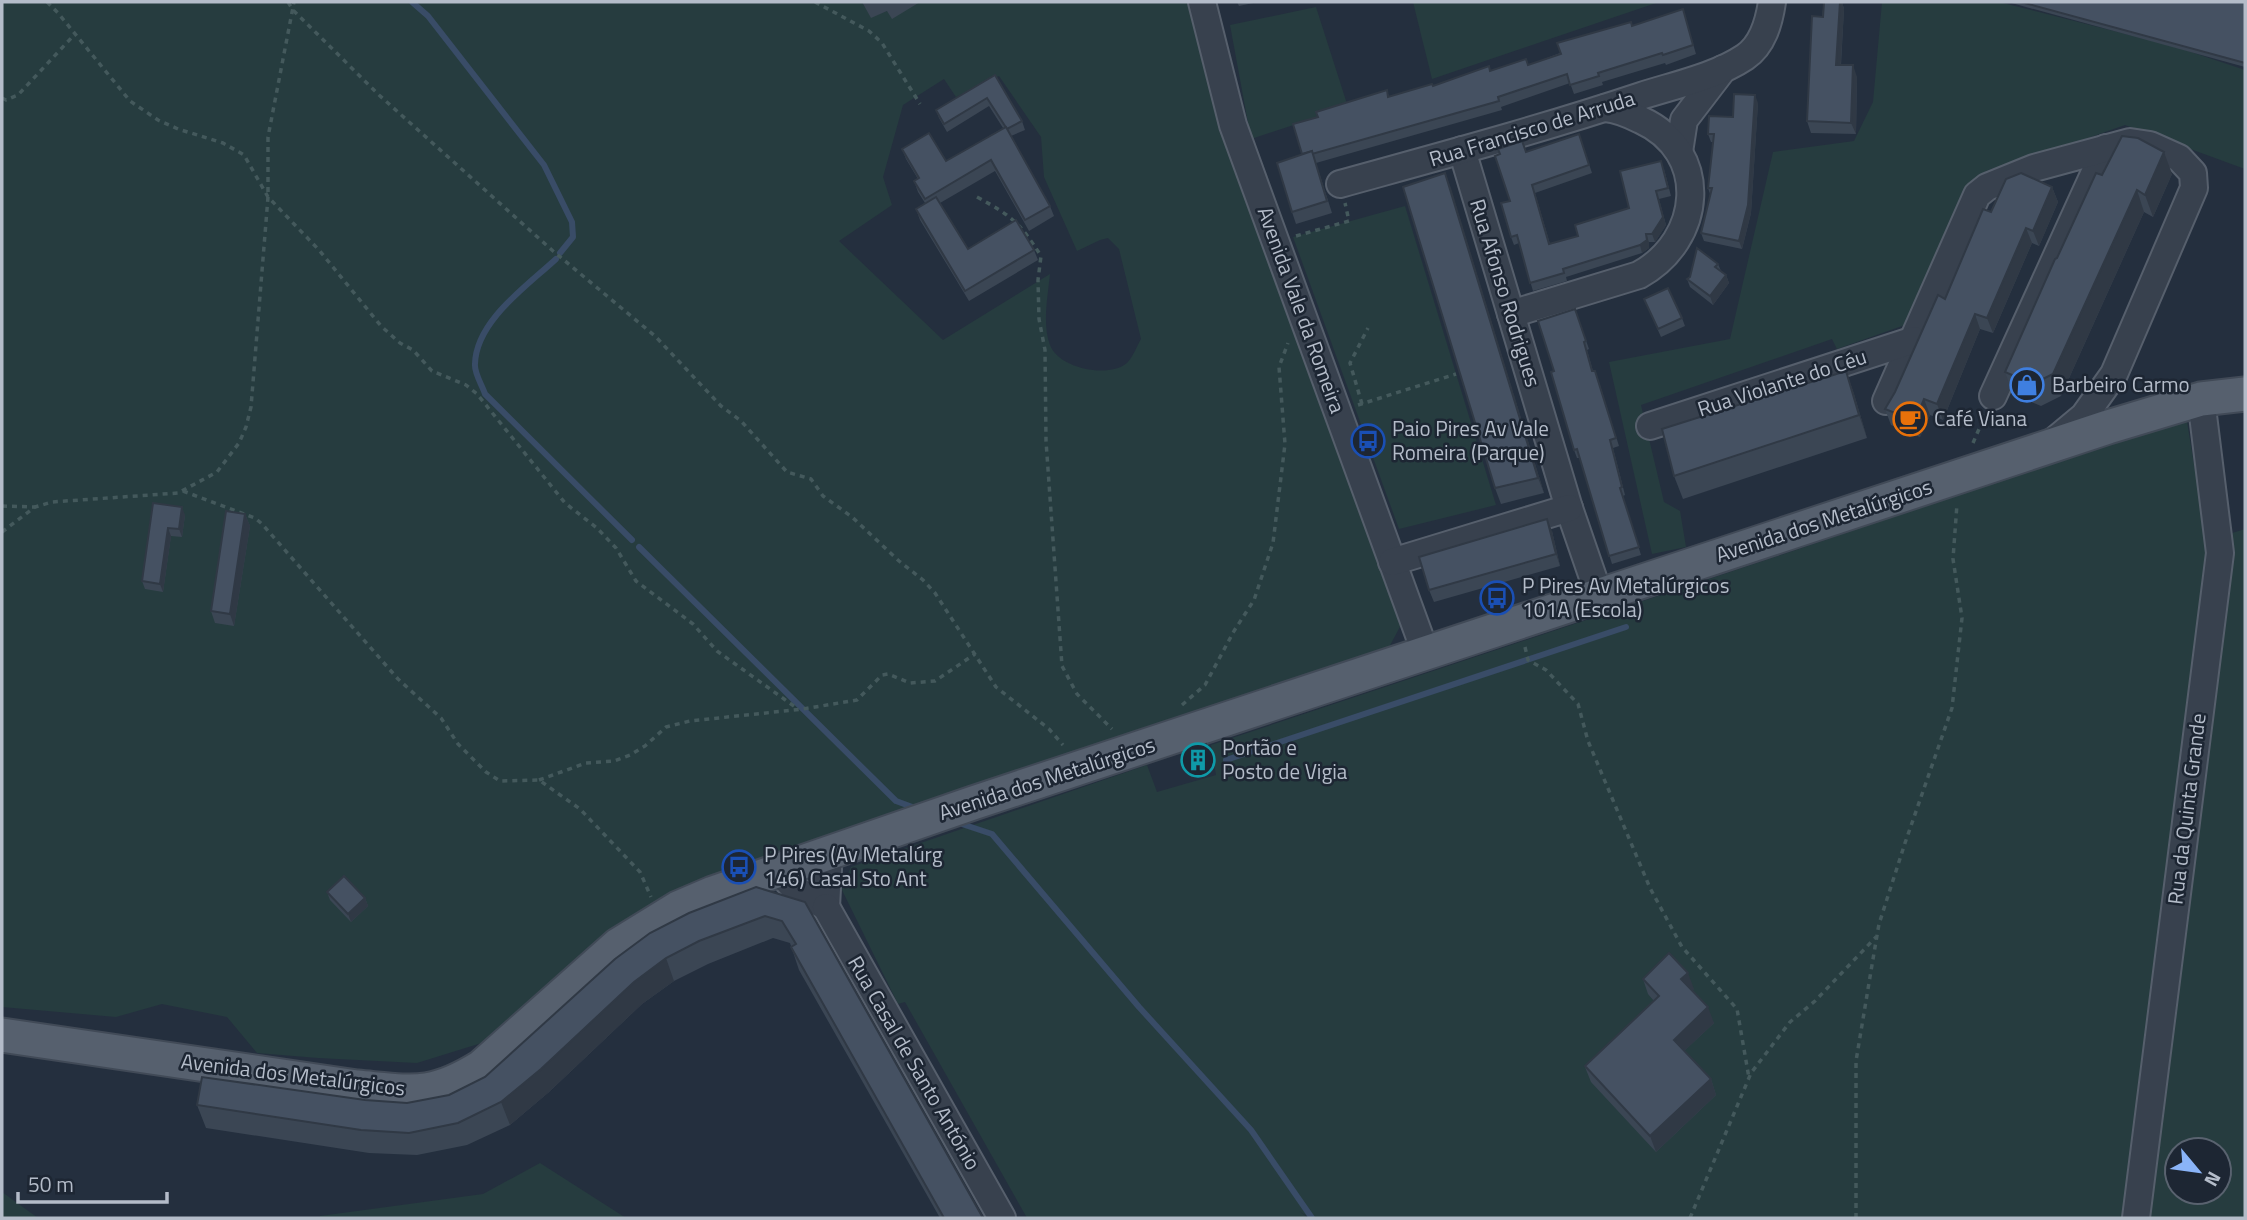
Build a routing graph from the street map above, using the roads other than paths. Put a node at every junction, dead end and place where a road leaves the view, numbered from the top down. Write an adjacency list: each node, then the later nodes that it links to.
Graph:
1 (1202, 2): 20 (street, Avenida Vale da Romeira)
2 (1772, 2): 3 (street)
3 (1723, 69): 4 (street, Rua Francisco de Arruda); 7 (street)
4 (1605, 108): 6 (street, Rua Francisco de Arruda); 7 (street)
5 (2106, 148): 10 (street, Rua Violante do Céu); 11 (street, Rua Violante do Céu); 13 (street)
6 (1462, 150): 8 (street, Rua Francisco de Arruda); 9 (street, Rua Afonso Rodrigues)
7 (1679, 152): 9 (street)
8 (1340, 184)
9 (1511, 314): 19 (street, Rua Afonso Rodrigues)
10 (1914, 340): 15 (street, Rua Violante do Céu); 16 (street, Rua Violante do Céu)
11 (2114, 374): 17 (street, Rua Violante do Céu); 18 (street, Rua Violante do Céu)
12 (2245, 394): 14 (main road, Avenida dos Metalúrgicos)
13 (1993, 396)
14 (2201, 399): 17 (main road, Avenida dos Metalúrgicos); 28 (street, Rua da Quinta Grande)
15 (1886, 401)
16 (1650, 426)
17 (2108, 427): 18 (main road, Avenida dos Metalúrgicos)
18 (2044, 448): 21 (main road, Avenida dos Metalúrgicos)
19 (1569, 508): 20 (street); 21 (street, Rua Afonso Rodrigues)
20 (1392, 562): 22 (street, Avenida Vale da Romeira)
21 (1599, 595): 22 (main road, Avenida dos Metalúrgicos)
22 (1426, 654): 23 (main road, Avenida dos Metalúrgicos)
23 (825, 854): 24 (main road, Avenida dos Metalúrgicos); 25 (street)
24 (780, 870): 25 (street); 26 (main road, Avenida dos Metalúrgicos)
25 (826, 907): 27 (street, Rua Casal de Santo António)
26 (2, 1035)
27 (1002, 1218)
28 (2136, 1218)

